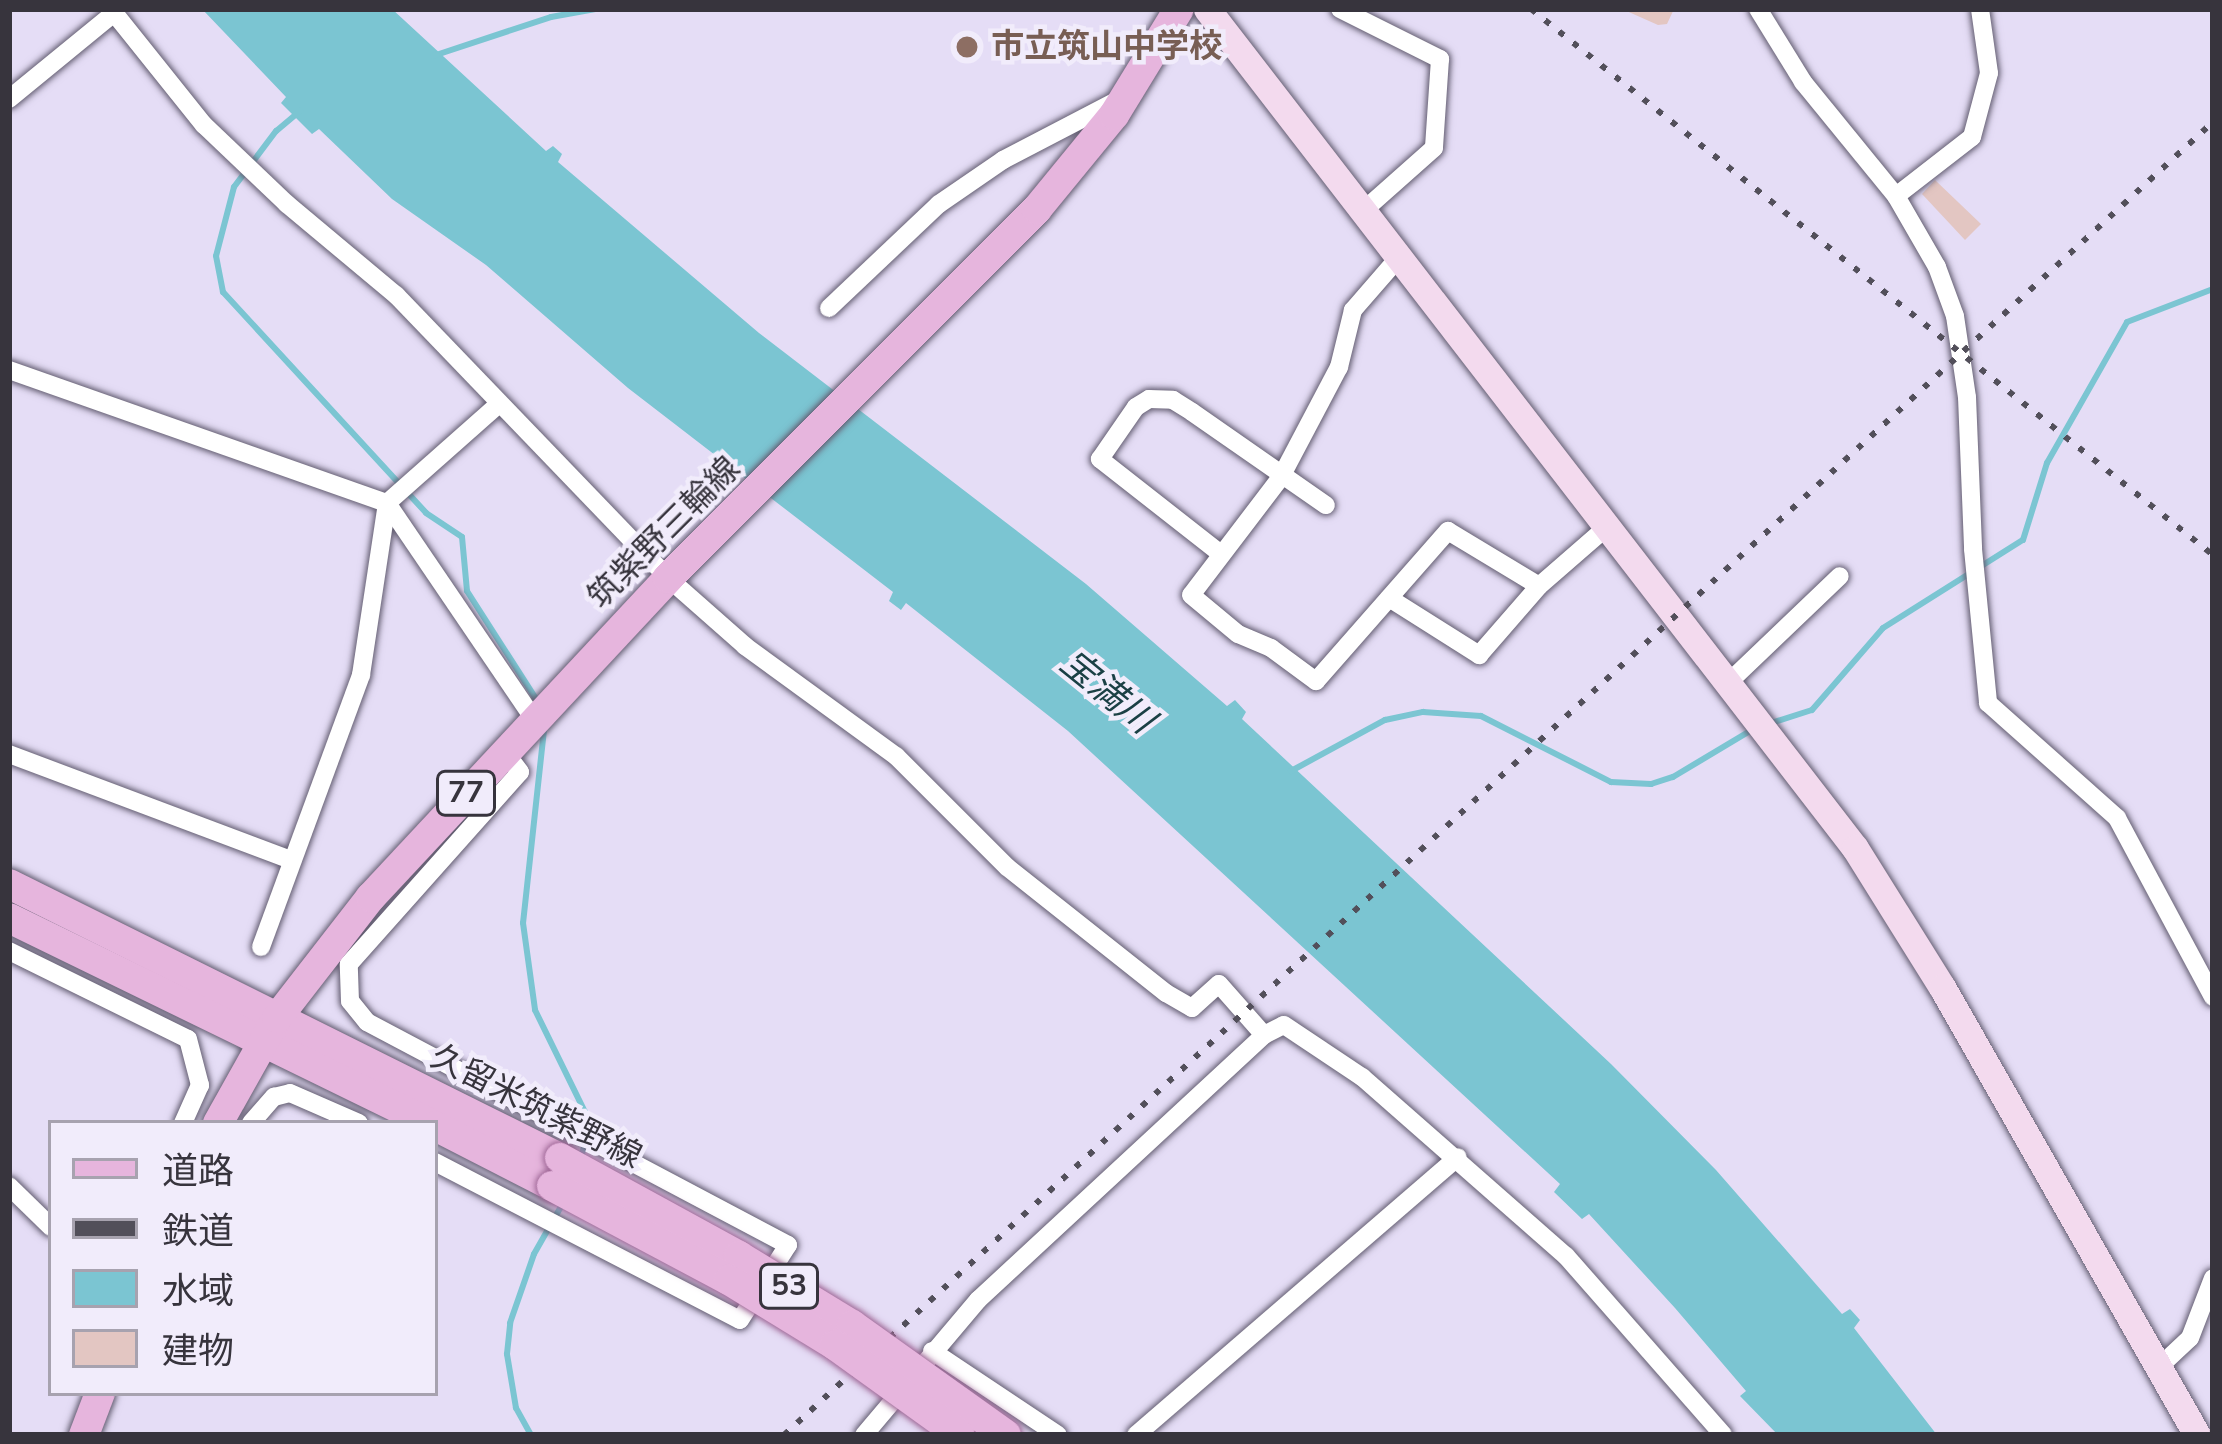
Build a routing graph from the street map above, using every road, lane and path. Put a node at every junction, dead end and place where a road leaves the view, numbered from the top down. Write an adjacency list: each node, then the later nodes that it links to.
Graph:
1 (1179, 9): 7 (main road, 筑紫野三輪線 / 77)
2 (1207, 9): 11 (street)
3 (1340, 9): 10 (street)
4 (1759, 9): 9 (street)
5 (1980, 9): 9 (street)
6 (112, 11): 8 (street); 14 (street)
7 (1127, 96): 12 (street); 21 (main road, 筑紫野三輪線 / 77)
8 (9, 99)
9 (1896, 196): 33 (street)
10 (1371, 204)
11 (1400, 256): 15 (street); 18 (street)
12 (829, 308)
13 (9, 370): 16 (street)
14 (499, 404): 16 (street); 21 (street)
15 (1281, 477): 17 (street); 19 (street); 19 (street)
16 (386, 503): 25 (street); 28 (street)
17 (1326, 505)
18 (1608, 526): 22 (street); 24 (street)
19 (1221, 554): 23 (street)
20 (1840, 576): 24 (street)
21 (668, 578): 25 (main road, 筑紫野三輪線 / 77); 35 (street)
22 (1539, 586): 23 (street); 23 (street)
23 (1389, 598)
24 (1729, 682): 49 (street)
25 (533, 718): 26 (main road, 筑紫野三輪線 / 77)
26 (504, 751): 34 (main road, 筑紫野三輪線 / 77); 43 (street)
27 (9, 754): 28 (street)
28 (291, 860): 31 (street)
29 (9, 884): 34 (main road, 久留米筑紫野線 / 53)
30 (9, 918): 34 (main road, 久留米筑紫野線 / 53)
31 (261, 947)
32 (9, 952): 36 (street)
33 (2213, 997)
34 (270, 1030): 37 (main road, 筑紫野三輪線 / 77); 40 (main road, 久留米筑紫野線 / 53); 44 (main road, 久留米筑紫野線 / 53)
35 (1264, 1035): 42 (street); 48 (street)
36 (184, 1120)
37 (220, 1120)
38 (254, 1120): 39 (street)
39 (352, 1120)
40 (423, 1120)
41 (438, 1127): 44 (main road, 久留米筑紫野線 / 53)
42 (1458, 1157): 57 (street); 58 (street)
43 (438, 1164)
44 (556, 1172): 54 (main road, 久留米筑紫野線 / 53, bridge); 55 (main road, 久留米筑紫野線 / 53, bridge)
45 (9, 1186): 46 (street)
46 (48, 1224)
47 (2213, 1278): 49 (street)
48 (932, 1351): 51 (street); 56 (street)
49 (2159, 1367): 52 (street)
50 (99, 1396): 53 (main road)
51 (876, 1432)
52 (2202, 1433)
53 (84, 1435)
54 (960, 1435)
55 (1006, 1435)
56 (1058, 1435)
57 (1136, 1435)
58 (1724, 1435)

